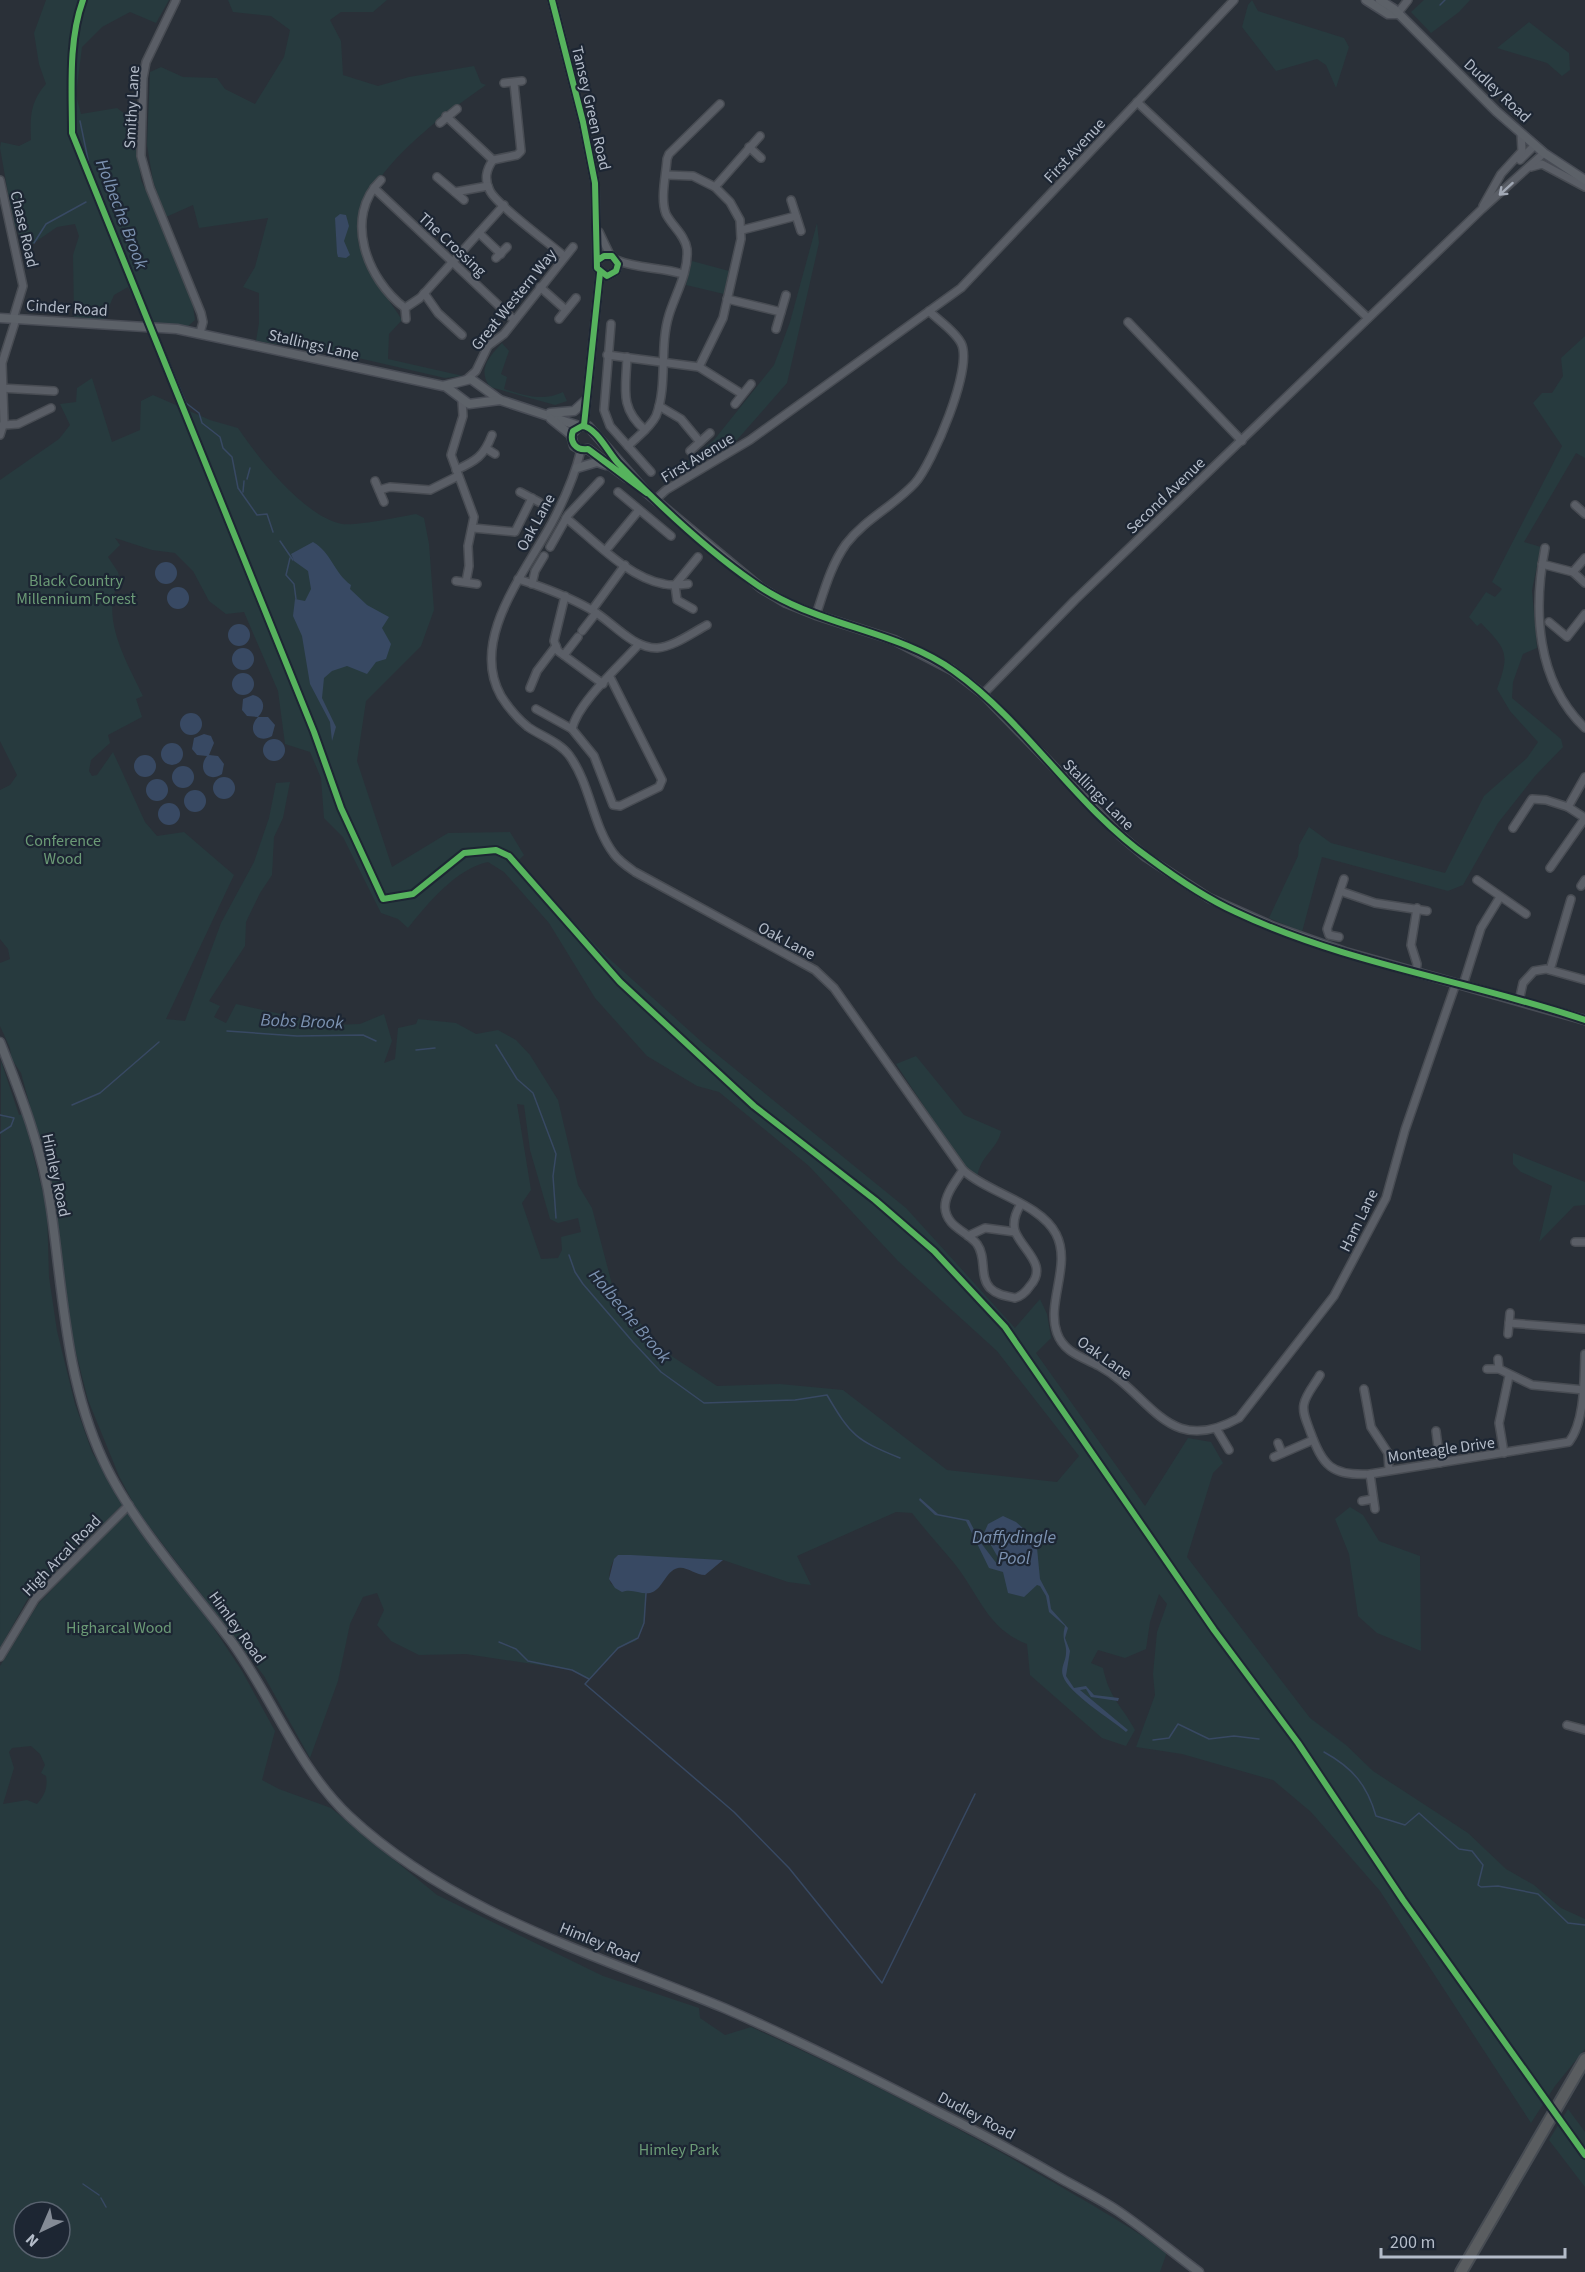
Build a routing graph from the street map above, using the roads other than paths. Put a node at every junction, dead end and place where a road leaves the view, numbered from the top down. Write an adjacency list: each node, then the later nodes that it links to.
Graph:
1 (176, 0): 76 (street, Smithy Lane)
2 (552, 0): 40 (street, Tansey Green Road)
3 (1234, 0): 11 (street, First Avenue)
4 (1366, 0): 7 (main road, Dudley Road)
5 (1380, 0): 7 (main road, Dudley Road)
6 (1408, 0): 7 (street)
7 (1397, 14): 16 (main road, Dudley Road)
8 (522, 81): 9 (street)
9 (514, 82): 10 (street); 22 (street)
10 (504, 83)
11 (1137, 102): 63 (street, First Avenue); 66 (street)
12 (720, 104): 24 (street)
13 (457, 109): 14 (street)
14 (446, 116): 15 (street); 22 (street)
15 (440, 123)
16 (1521, 133): 18 (main road, Dudley Road); 29 (street, Second Avenue)
17 (760, 136): 19 (street)
18 (1535, 145): 20 (main road, Dudley Road); 29 (street, Second Avenue)
19 (749, 147): 21 (street); 31 (street)
20 (1544, 153): 23 (street, Second Avenue); 28 (main road, Dudley Road)
21 (761, 158)
22 (494, 160): 30 (street)
23 (1530, 168): 33 (street); 38 (street, Second Avenue, one-way to 38)
24 (666, 175): 31 (street); 54 (street)
25 (437, 177): 34 (street)
26 (0, 180): 67 (street, Chase Road)
27 (381, 180): 32 (street)
28 (1585, 180)
29 (1495, 184): 38 (street, Second Avenue)
30 (488, 186): 34 (street); 37 (street)
31 (715, 187): 41 (street)
32 (375, 188): 50 (street, The Crossing); 61 (street)
33 (1585, 188)
34 (455, 192): 35 (street)
35 (464, 200)
36 (791, 200): 39 (street)
37 (504, 205): 43 (street); 47 (street)
38 (1482, 209): 66 (street, Second Avenue)
39 (796, 216): 41 (street); 42 (street)
40 (598, 230): 46 (street, Tansey Green Road); 48 (street, Tansey Green Road)
41 (742, 230): 60 (street)
42 (801, 231)
43 (479, 233): 44 (street); 50 (street)
44 (507, 247)
45 (573, 247): 47 (street, Great Western Way)
46 (610, 255): 48 (street); 49 (street, Tansey Green Road)
47 (564, 256): 55 (street, Great Western Way)
48 (598, 260): 52 (street, Tansey Green Road)
49 (616, 260): 51 (street, Tansey Green Road); 53 (street)
50 (452, 263): 57 (street); 68 (street, The Crossing)
51 (634, 267): 53 (street); 54 (street)
52 (600, 273): 53 (street); 56 (street, Tansey Green Road)
53 (613, 274): 56 (street, Tansey Green Road)
54 (683, 274): 81 (street)
55 (540, 287): 62 (street); 68 (street, Great Western Way)
56 (599, 291): 93 (street, Tansey Green Road)
57 (424, 293): 61 (street); 73 (street)
58 (786, 295): 64 (street)
59 (576, 298): 62 (street)
60 (727, 299): 64 (street); 82 (street)
61 (405, 308): 70 (street)
62 (566, 310): 69 (street)
63 (929, 311): 125 (street, First Avenue); 154 (street)
64 (781, 312): 75 (street)
65 (0, 318): 67 (main road, Cinder Road)
66 (1368, 318): 109 (street, Second Avenue)
67 (15, 319): 74 (main road, Cinder Road); 88 (street, Chase Road)
68 (513, 319): 83 (street, Great Western Way)
69 (559, 319)
70 (406, 320)
71 (1128, 322): 109 (street)
72 (611, 324): 79 (street)
73 (452, 327): 77 (street); 78 (street)
74 (177, 329): 76 (main road, Stallings Lane)
75 (776, 329)
76 (200, 333): 87 (main road, Stallings Lane)
77 (447, 333)
78 (462, 335)
79 (608, 355): 80 (street); 110 (street)
80 (627, 357): 81 (street); 102 (street)
81 (663, 362): 82 (street); 96 (street)
82 (699, 367): 90 (street)
83 (477, 371): 84 (street); 86 (street)
84 (465, 381): 86 (main road); 87 (main road, Stallings Lane); 91 (main road)
85 (751, 384): 90 (street)
86 (481, 385): 92 (main road); 94 (main road)
87 (445, 386): 91 (main road, Stallings Lane)
88 (2, 388): 89 (street); 100 (street, Chase Road)
89 (54, 391)
90 (742, 394): 95 (street)
91 (461, 399): 94 (main road); 99 (street)
92 (500, 400): 94 (main road); 98 (main road)
93 (585, 400): 98 (main road); 101 (street, Tansey Green Road)
94 (475, 403): 99 (street)
95 (735, 405)
96 (659, 406): 102 (street); 108 (street)
97 (51, 408): 100 (street)
98 (543, 414): 101 (main road); 106 (main road)
99 (463, 416): 118 (street)
100 (3, 423): 104 (street)
101 (582, 426): 106 (main road); 107 (main road)
102 (645, 430): 110 (street)
103 (710, 433): 108 (street)
104 (0, 435)
105 (492, 435): 111 (street)
106 (571, 435): 112 (main road)
107 (595, 435): 112 (main road); 124 (main road)
108 (700, 441): 113 (street)
109 (1242, 441): 163 (street, Second Avenue)
110 (628, 446): 117 (street)
111 (487, 449): 114 (street); 118 (street)
112 (584, 449): 115 (main road); 116 (street, Oak Lane)
113 (690, 451)
114 (495, 454)
115 (612, 467): 116 (main road); 124 (main road)
116 (577, 468): 142 (street, Oak Lane)
117 (651, 472)
118 (457, 473): 121 (street); 131 (street)
119 (375, 481): 121 (street)
120 (600, 481): 130 (street)
121 (379, 490): 126 (street)
122 (520, 492): 131 (street)
123 (618, 492): 128 (street)
124 (647, 493): 125 (main road, Stallings Lane)
125 (655, 500): 154 (main road, Stallings Lane)
126 (384, 502)
127 (1575, 506): 129 (street)
128 (639, 510): 132 (street); 135 (street)
129 (1585, 514)
130 (566, 518): 133 (street); 135 (street)
131 (473, 528): 144 (street)
132 (671, 536)
133 (550, 546)
134 (1545, 548): 139 (street)
135 (606, 550): 140 (street)
136 (544, 556): 147 (street)
137 (698, 558): 148 (street)
138 (1585, 558): 141 (street)
139 (1542, 564): 141 (street); 165 (street)
140 (625, 565): 148 (street); 152 (street)
141 (1573, 572): 145 (street)
142 (518, 579): 147 (street); 188 (street, Oak Lane)
143 (456, 581): 144 (street)
144 (466, 582): 146 (street)
145 (1585, 583)
146 (477, 584)
147 (532, 584): 150 (street)
148 (675, 585): 149 (street); 151 (street)
149 (688, 585)
150 (565, 596): 152 (street); 158 (street)
151 (693, 609)
152 (594, 611): 157 (street); 159 (street)
153 (1585, 614): 155 (street)
154 (816, 615): 163 (main road, Stallings Lane)
155 (1549, 622)
156 (707, 625): 157 (street)
157 (639, 644): 160 (street)
158 (556, 646): 159 (street); 162 (street)
159 (564, 655): 161 (street)
160 (610, 676): 161 (street); 166 (street)
161 (603, 684): 166 (street)
162 (530, 688)
163 (982, 694): 182 (main road, Stallings Lane)
164 (536, 709): 166 (street)
165 (1584, 726)
166 (572, 729)
167 (1585, 777): 168 (street)
168 (1568, 807): 169 (street); 170 (street)
169 (1585, 818): 171 (street)
170 (1513, 828)
171 (1550, 868)
172 (1344, 879): 174 (street)
173 (1478, 880): 175 (street)
174 (1340, 891): 177 (street); 180 (street)
175 (1500, 897): 179 (street); 184 (street, Ham Lane)
176 (1571, 899): 181 (street)
177 (1417, 908): 178 (street); 182 (street)
178 (1427, 911)
179 (1526, 914)
180 (1340, 937)
181 (1550, 970): 183 (street); 185 (street)
182 (1416, 972): 184 (main road, Stallings Lane)
183 (1584, 978)
184 (1460, 984): 185 (main road, Stallings Lane); 207 (street, Ham Lane)
185 (1519, 1001): 186 (main road, Stallings Lane)
186 (1585, 1020)
187 (0, 1042): 220 (main road, Himley Road)
188 (963, 1170): 189 (street, Oak Lane); 191 (street)
189 (1021, 1204): 190 (street); 207 (street, Oak Lane)
190 (1015, 1232): 191 (street); 191 (street)
191 (968, 1236)
192 (1575, 1242): 193 (street)
193 (1585, 1242)
194 (1510, 1313): 195 (street)
195 (1509, 1323): 196 (street); 197 (street)
196 (1585, 1329)
197 (1508, 1334)
198 (1585, 1354): 205 (street, Monteagle Drive)
199 (1498, 1359): 201 (street)
200 (1487, 1369): 201 (street)
201 (1499, 1369): 203 (street)
202 (1320, 1375): 209 (street, Monteagle Drive)
203 (1509, 1376): 205 (street); 213 (street)
204 (1364, 1389): 216 (street)
205 (1584, 1390): 206 (street, Monteagle Drive)
206 (1583, 1417): 213 (street, Monteagle Drive)
207 (1217, 1430): 211 (street)
208 (1436, 1431): 215 (street)
209 (1313, 1440): 212 (street); 217 (street, Monteagle Drive)
210 (1278, 1443): 212 (street)
211 (1229, 1450)
212 (1282, 1453): 214 (street)
213 (1504, 1453): 215 (street, Monteagle Drive)
214 (1274, 1456)
215 (1440, 1463): 216 (street, Monteagle Drive)
216 (1389, 1470): 217 (street, Monteagle Drive)
217 (1370, 1474): 218 (street)
218 (1373, 1499): 219 (street); 221 (street)
219 (1362, 1501)
220 (129, 1505): 222 (street, High Arcal Road); 225 (main road, Himley Road)
221 (1375, 1509)
222 (0, 1657)
223 (1567, 1725): 224 (street)
224 (1585, 1731)
225 (728, 2010): 227 (main road, Dudley Road)
226 (1585, 2059): 228 (highway)
227 (1199, 2272)
228 (1461, 2272)

